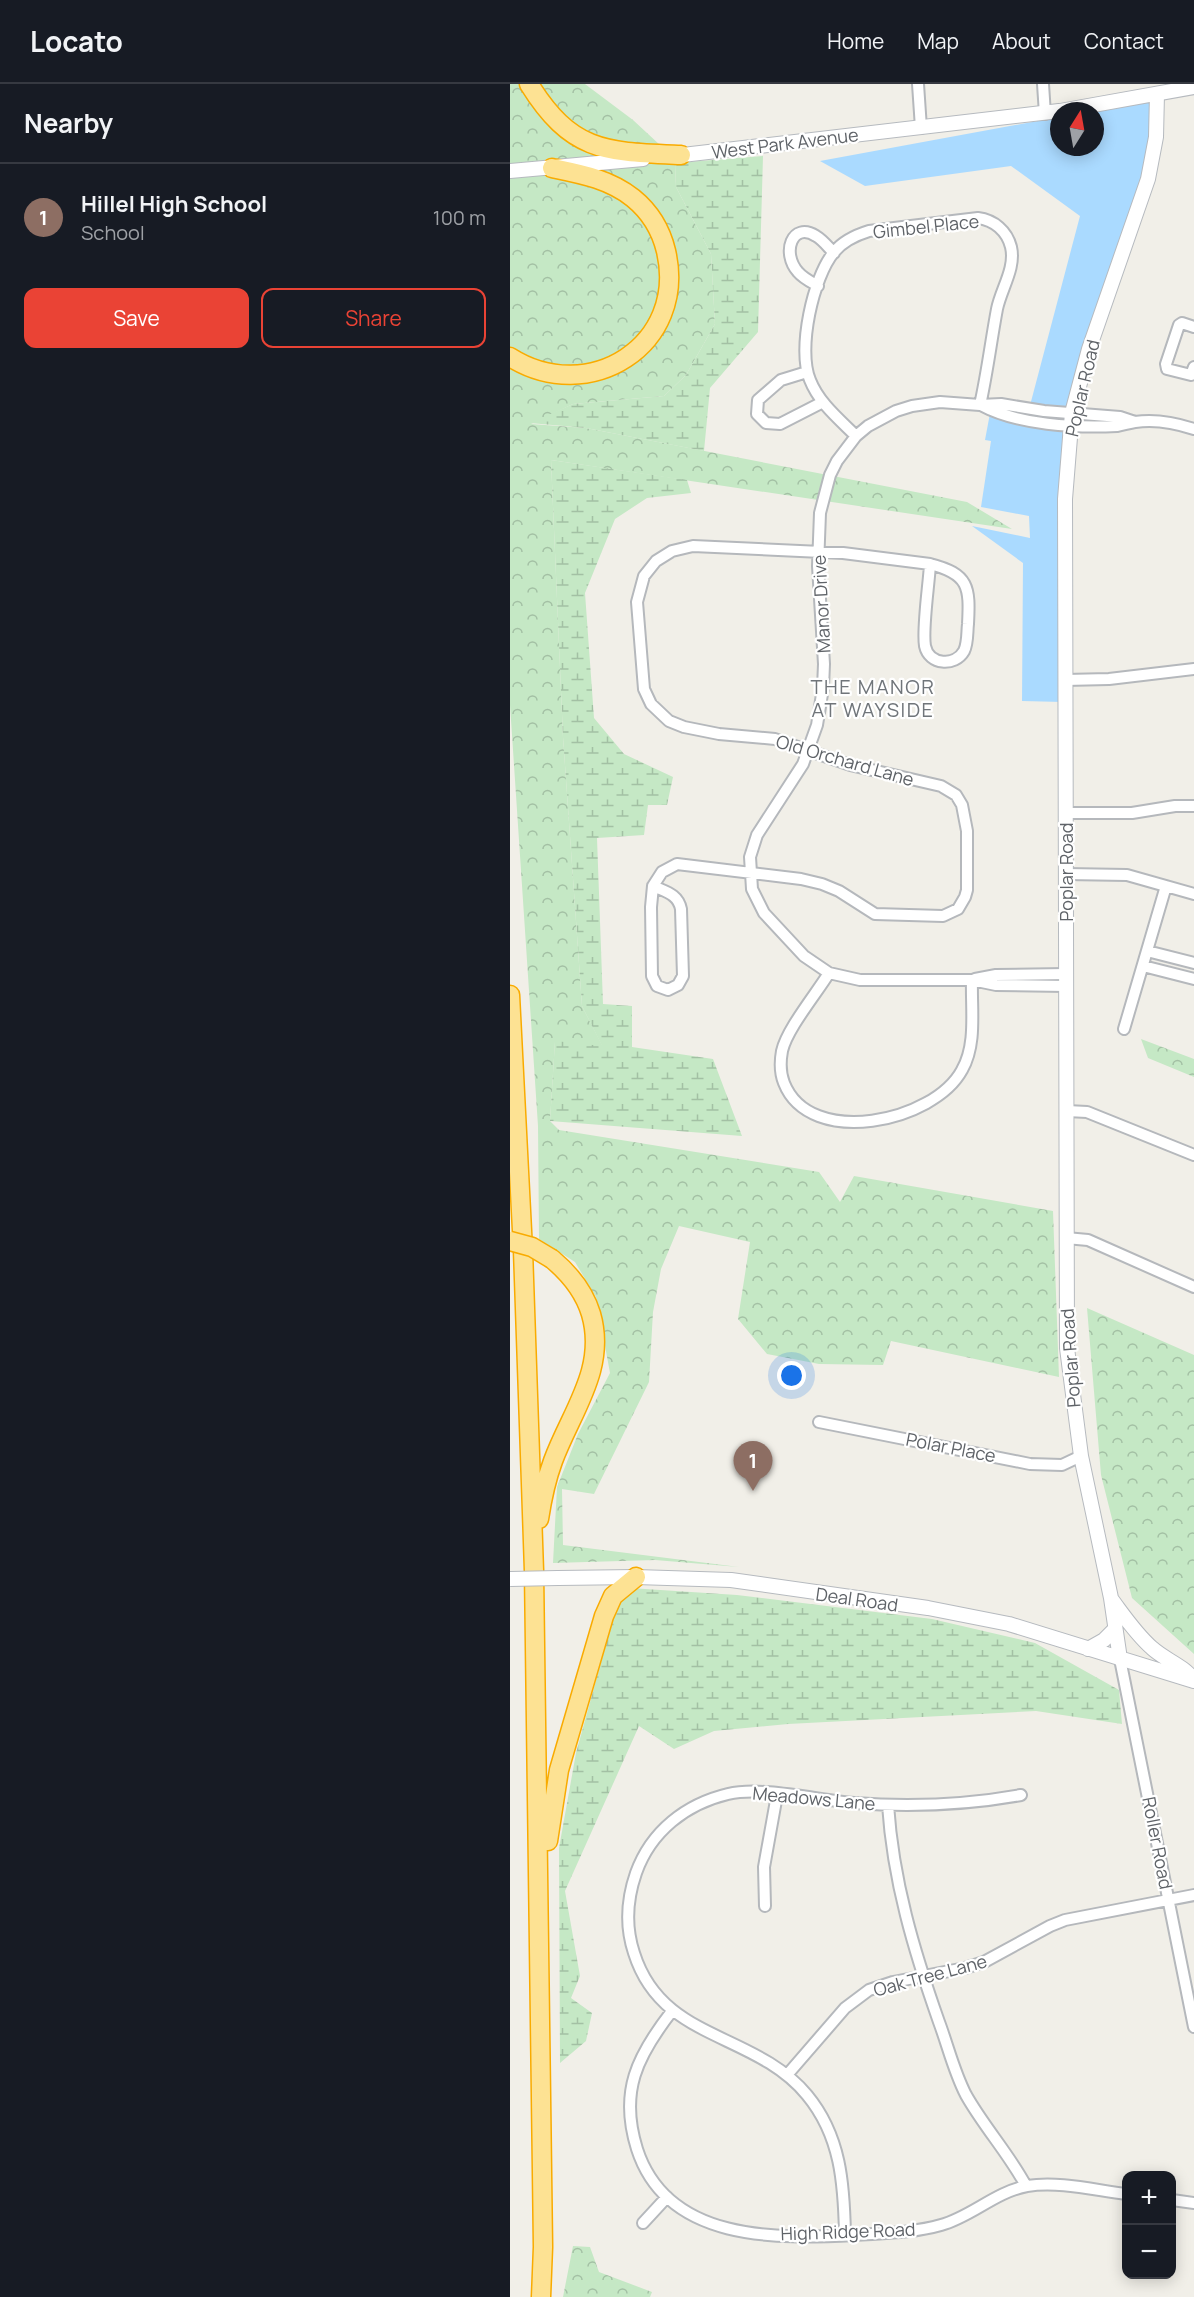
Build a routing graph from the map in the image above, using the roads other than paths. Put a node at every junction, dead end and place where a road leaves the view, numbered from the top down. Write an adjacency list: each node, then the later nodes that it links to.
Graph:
1 (529, 84): 10 (highway)
2 (918, 84): 9 (street)
3 (1043, 84): 8 (street)
4 (1194, 87): 5 (street, West Park Avenue)
5 (1157, 89): 6 (street, West Park Avenue); 21 (street, Poplar Road)
6 (1100, 102)
7 (1050, 113): 8 (street, West Park Avenue)
8 (1045, 114): 9 (street, West Park Avenue)
9 (921, 128): 10 (street, West Park Avenue)
10 (681, 155): 11 (street, West Park Avenue)
11 (552, 168): 12 (street, West Park Avenue); 16 (highway)
12 (510, 171)
13 (834, 253): 14 (street, Gimbel Place); 14 (street); 20 (street, Gimbel Place)
14 (818, 286): 17 (street, Gimbel Place)
15 (1194, 327): 18 (street)
16 (510, 357)
17 (807, 372): 19 (street, Gimbel Place); 19 (street)
18 (1193, 373)
19 (823, 402): 23 (street, Gimbel Place)
20 (980, 405): 21 (street, Manor Drive); 23 (street, Manor Drive)
21 (1071, 419): 22 (street, Manor Drive); 27 (street, Poplar Road)
22 (1194, 428)
23 (856, 436): 24 (street, Manor Drive)
24 (818, 551): 25 (street, Old Orchard Lane); 28 (street, Manor Drive); 28 (street, Old Orchard Lane)
25 (930, 564): 25 (street, Old Orchard Lane)
26 (1194, 669): 27 (street)
27 (1065, 680): 30 (street, Poplar Road)
28 (808, 750): 31 (street, Manor Drive); 31 (street, Old Orchard Lane)
29 (1194, 806): 30 (street)
30 (1066, 813): 32 (street, Poplar Road)
31 (751, 872): 33 (street, Old Orchard Lane); 39 (street, Manor Drive)
32 (1066, 874): 34 (street); 41 (street, Poplar Road)
33 (653, 886): 33 (street)
34 (1166, 886): 35 (street); 36 (street)
35 (1194, 894)
36 (1147, 951): 37 (street); 38 (street)
37 (1194, 963)
38 (1143, 966): 42 (street); 44 (street)
39 (829, 973): 40 (street, Manor Drive); 40 (street)
40 (972, 980): 41 (street, Manor Drive)
41 (1066, 980): 45 (street, Poplar Road)
42 (1194, 980)
43 (510, 995): 52 (highway)
44 (1124, 1029)
45 (1066, 1111): 46 (street); 47 (street, Poplar Road)
46 (1194, 1155)
47 (1066, 1238): 49 (street); 51 (street, Poplar Road)
48 (510, 1241): 52 (highway, bridge)
49 (1194, 1287)
50 (819, 1422): 51 (street, Polar Place)
51 (1081, 1456): 55 (street, Poplar Road)
52 (534, 1553): 65 (highway)
53 (636, 1577): 54 (street, Deal Road, bridge); 57 (street, Deal Road); 65 (highway)
54 (510, 1579)
55 (1111, 1598): 56 (street, Poplar Road); 59 (street)
56 (1114, 1630): 57 (street); 58 (street, Poplar Road)
57 (1088, 1649): 58 (street, Deal Road)
58 (1120, 1659): 59 (street, Deal Road); 64 (street, Roller Road)
59 (1194, 1681)
60 (1021, 1794): 62 (street, Meadows Lane)
61 (777, 1795): 62 (street, Meadows Lane); 66 (street); 68 (street, Meadows Lane)
62 (888, 1805): 67 (street)
63 (1194, 1895): 64 (street, Oak Tree Lane)
64 (1169, 1899): 67 (street, Oak Tree Lane); 69 (street, Roller Road)
65 (539, 1902): 78 (highway)
66 (765, 1906)
67 (923, 1976): 70 (street, Oak Tree Lane); 71 (street)
68 (672, 2011): 70 (street, Meadows Lane); 73 (street, High Ridge Road)
69 (1194, 2028)
70 (787, 2075): 77 (street, Meadows Lane)
71 (1026, 2186): 72 (street, High Ridge Road); 77 (street, High Ridge Road)
72 (1122, 2193)
73 (668, 2197): 76 (street); 77 (street, High Ridge Road)
74 (1176, 2201): 75 (street)
75 (1194, 2203)
76 (643, 2223)
77 (845, 2235)
78 (542, 2297)

